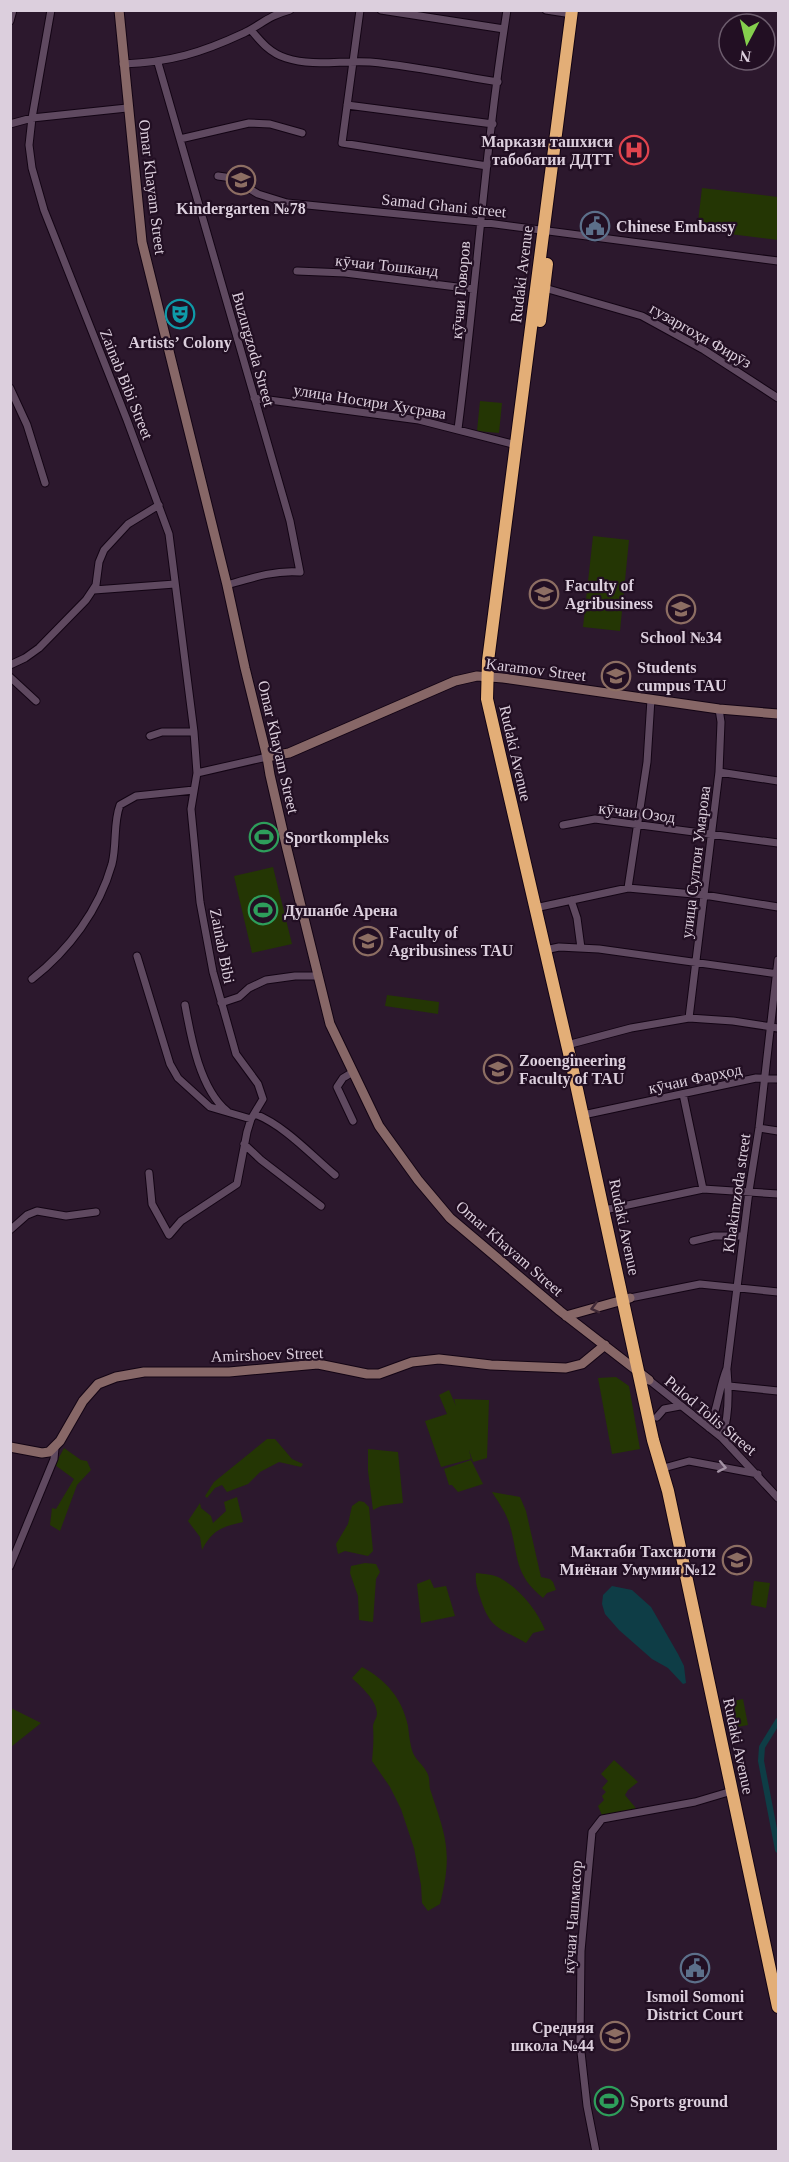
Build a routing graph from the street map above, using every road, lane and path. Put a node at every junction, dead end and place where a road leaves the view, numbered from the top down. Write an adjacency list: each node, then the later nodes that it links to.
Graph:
1 (51, 10): 19 (street, Zainab Bibi Street)
2 (119, 10): 15 (street, Omar Khayam Street)
3 (290, 10): 12 (street)
4 (360, 10): 13 (street)
5 (381, 10): 11 (street)
6 (507, 10): 11 (street, кӯчаи Говоров)
7 (546, 10): 9 (street)
8 (12, 11): 10 (street)
9 (575, 12): 27 (highway, Rudaki Avenue)
10 (10, 21)
11 (504, 29): 16 (street, кӯчаи Говоров)
12 (251, 30): 13 (street); 14 (street)
13 (353, 62): 16 (street); 17 (street)
14 (158, 63): 15 (street); 23 (street, Buzurgzoda Street)
15 (123, 64): 18 (street, Omar Khayam Street)
16 (498, 81): 21 (street, кӯчаи Говоров)
17 (348, 105): 21 (street); 24 (street)
18 (127, 108): 19 (street); 41 (street, Omar Khayam Street)
19 (32, 118): 20 (street); 39 (street, Zainab Bibi Street)
20 (10, 124)
21 (493, 124): 24 (street, кӯчаи Говоров)
22 (302, 133): 23 (street)
23 (180, 139): 33 (street, Buzurgzoda Street)
24 (487, 166): 26 (street, кӯчаи Говоров)
25 (218, 176): 26 (street, Samad Ghani street)
26 (480, 222): 27 (street, Samad Ghani street); 31 (street, кӯчаи Говоров)
27 (547, 231): 28 (street, Samad Ghani street); 30 (highway, Rudaki Avenue)
28 (778, 261)
29 (297, 271): 31 (street, кӯчаи Тошканд)
30 (540, 287): 34 (street, гузаргоҳи Фирӯз); 36 (highway, Rudaki Avenue); 37 (highway, Rudaki Avenue)
31 (473, 289): 35 (street, кӯчаи Говоров)
32 (10, 388): 38 (street)
33 (254, 398): 35 (street, улица Носири Хусрава); 41 (street, Buzurgzoda Street)
34 (778, 398)
35 (458, 429): 36 (street, улица Носири Хусрава)
36 (516, 446): 37 (highway, Rudaki Avenue)
37 (517, 462): 44 (highway, Rudaki Avenue)
38 (45, 483)
39 (159, 505): 40 (street, Zainab Bibi Street); 42 (street)
40 (175, 584): 42 (street); 50 (street, Zainab Bibi Street)
41 (226, 585): 52 (street, Omar Khayam Street)
42 (94, 590): 43 (street)
43 (10, 665)
44 (490, 676): 46 (street, Karamov Street); 52 (street, Karamov Street); 65 (highway, Rudaki Avenue)
45 (10, 677): 47 (street)
46 (651, 699): 48 (street, Karamov Street); 57 (street)
47 (36, 701)
48 (719, 709): 49 (street, Karamov Street); 53 (street, улица Султон Умарова)
49 (778, 714)
50 (195, 732): 51 (street); 54 (street, Zainab Bibi Street)
51 (150, 736)
52 (267, 756): 54 (street); 72 (street, Omar Khayam Street)
53 (719, 772): 55 (street); 59 (street, улица Султон Умарова)
54 (197, 773): 56 (street, Zainab Bibi)
55 (778, 781)
56 (195, 790): 73 (street); 74 (street, Zainab Bibi)
57 (637, 824): 58 (street, кӯчаи Озод); 59 (street, кӯчаи Озод); 61 (street)
58 (563, 825)
59 (712, 835): 60 (street, кӯчаи Озод); 62 (street, улица Султон Умарова)
60 (778, 843)
61 (628, 888): 62 (street); 63 (street)
62 (705, 896): 64 (street); 70 (street, улица Султон Умарова)
63 (571, 900): 65 (street); 66 (street)
64 (778, 907)
65 (538, 908): 67 (highway, Rudaki Avenue)
66 (581, 948): 67 (street); 70 (street)
67 (547, 950): 78 (highway, Rudaki Avenue)
68 (137, 956): 83 (street)
69 (778, 960): 71 (street, Khakimzoda street)
70 (696, 962): 71 (street); 76 (street, улица Султон Умарова)
71 (778, 974): 77 (street, Khakimzoda street)
72 (318, 976): 74 (street); 79 (street, Omar Khayam Street)
73 (32, 979)
74 (221, 1003): 85 (street, Zainab Bibi)
75 (185, 1005): 83 (street)
76 (689, 1018): 77 (street); 78 (street)
77 (775, 1027): 80 (street, Khakimzoda street)
78 (569, 1044): 84 (highway, Rudaki Avenue)
79 (353, 1072): 86 (street); 105 (street, Omar Khayam Street)
80 (765, 1078): 81 (street, кӯчаи Фарҳод); 82 (street, кӯчаи Фарҳод); 87 (street, Khakimzoda street)
81 (778, 1079)
82 (683, 1094): 84 (street, кӯчаи Фарҳод); 93 (street)
83 (232, 1114): 85 (street)
84 (585, 1114): 90 (highway, Rudaki Avenue)
85 (253, 1117): 89 (street, Zainab Bibi); 92 (street)
86 (353, 1121)
87 (759, 1128): 88 (street); 94 (street, Khakimzoda street)
88 (778, 1131)
89 (244, 1144): 91 (street, Zainab Bibi); 96 (street)
90 (593, 1148): 97 (highway, Rudaki Avenue); 104 (highway, Rudaki Avenue)
91 (150, 1173)
92 (335, 1175)
93 (703, 1189): 94 (street); 97 (street)
94 (749, 1191): 95 (street); 100 (street, Khakimzoda street)
95 (778, 1194)
96 (321, 1206)
97 (609, 1209): 104 (highway, Rudaki Avenue)
98 (96, 1212): 99 (street)
99 (10, 1230)
100 (743, 1236): 101 (street); 102 (street, Khakimzoda street)
101 (693, 1241)
102 (737, 1288): 103 (street); 104 (street); 107 (street, Khakimzoda street)
103 (778, 1292)
104 (627, 1299): 105 (street, one-way to 105); 108 (highway, Rudaki Avenue)
105 (566, 1316): 106 (street, Omar Khayam Street)
106 (605, 1345): 108 (street, Omar Khayam Street); 115 (street, Amirshoev Street)
107 (727, 1368): 109 (street); 113 (street, Khakimzoda street)
108 (644, 1377): 111 (street, Pulod Tolis Street); 112 (highway, Rudaki Avenue); 117 (highway, Rudaki Avenue)
109 (729, 1386): 110 (street); 114 (street)
110 (778, 1391)
111 (680, 1406): 112 (street); 113 (street, Pulod Tolis Street)
112 (657, 1417): 117 (highway, Rudaki Avenue)
113 (709, 1428): 114 (street, Pulod Tolis Street)
114 (722, 1438): 118 (street, Pulod Tolis Street)
115 (57, 1444): 116 (street); 120 (street)
116 (10, 1447)
117 (663, 1468): 118 (street, one-way to 118); 121 (highway, Rudaki Avenue)
118 (758, 1474): 119 (street, Pulod Tolis Street)
119 (778, 1497)
120 (10, 1566)
121 (732, 1791): 122 (highway, Rudaki Avenue); 123 (street, кӯчаи Чашмасор)
122 (778, 2007)
123 (596, 2151)

